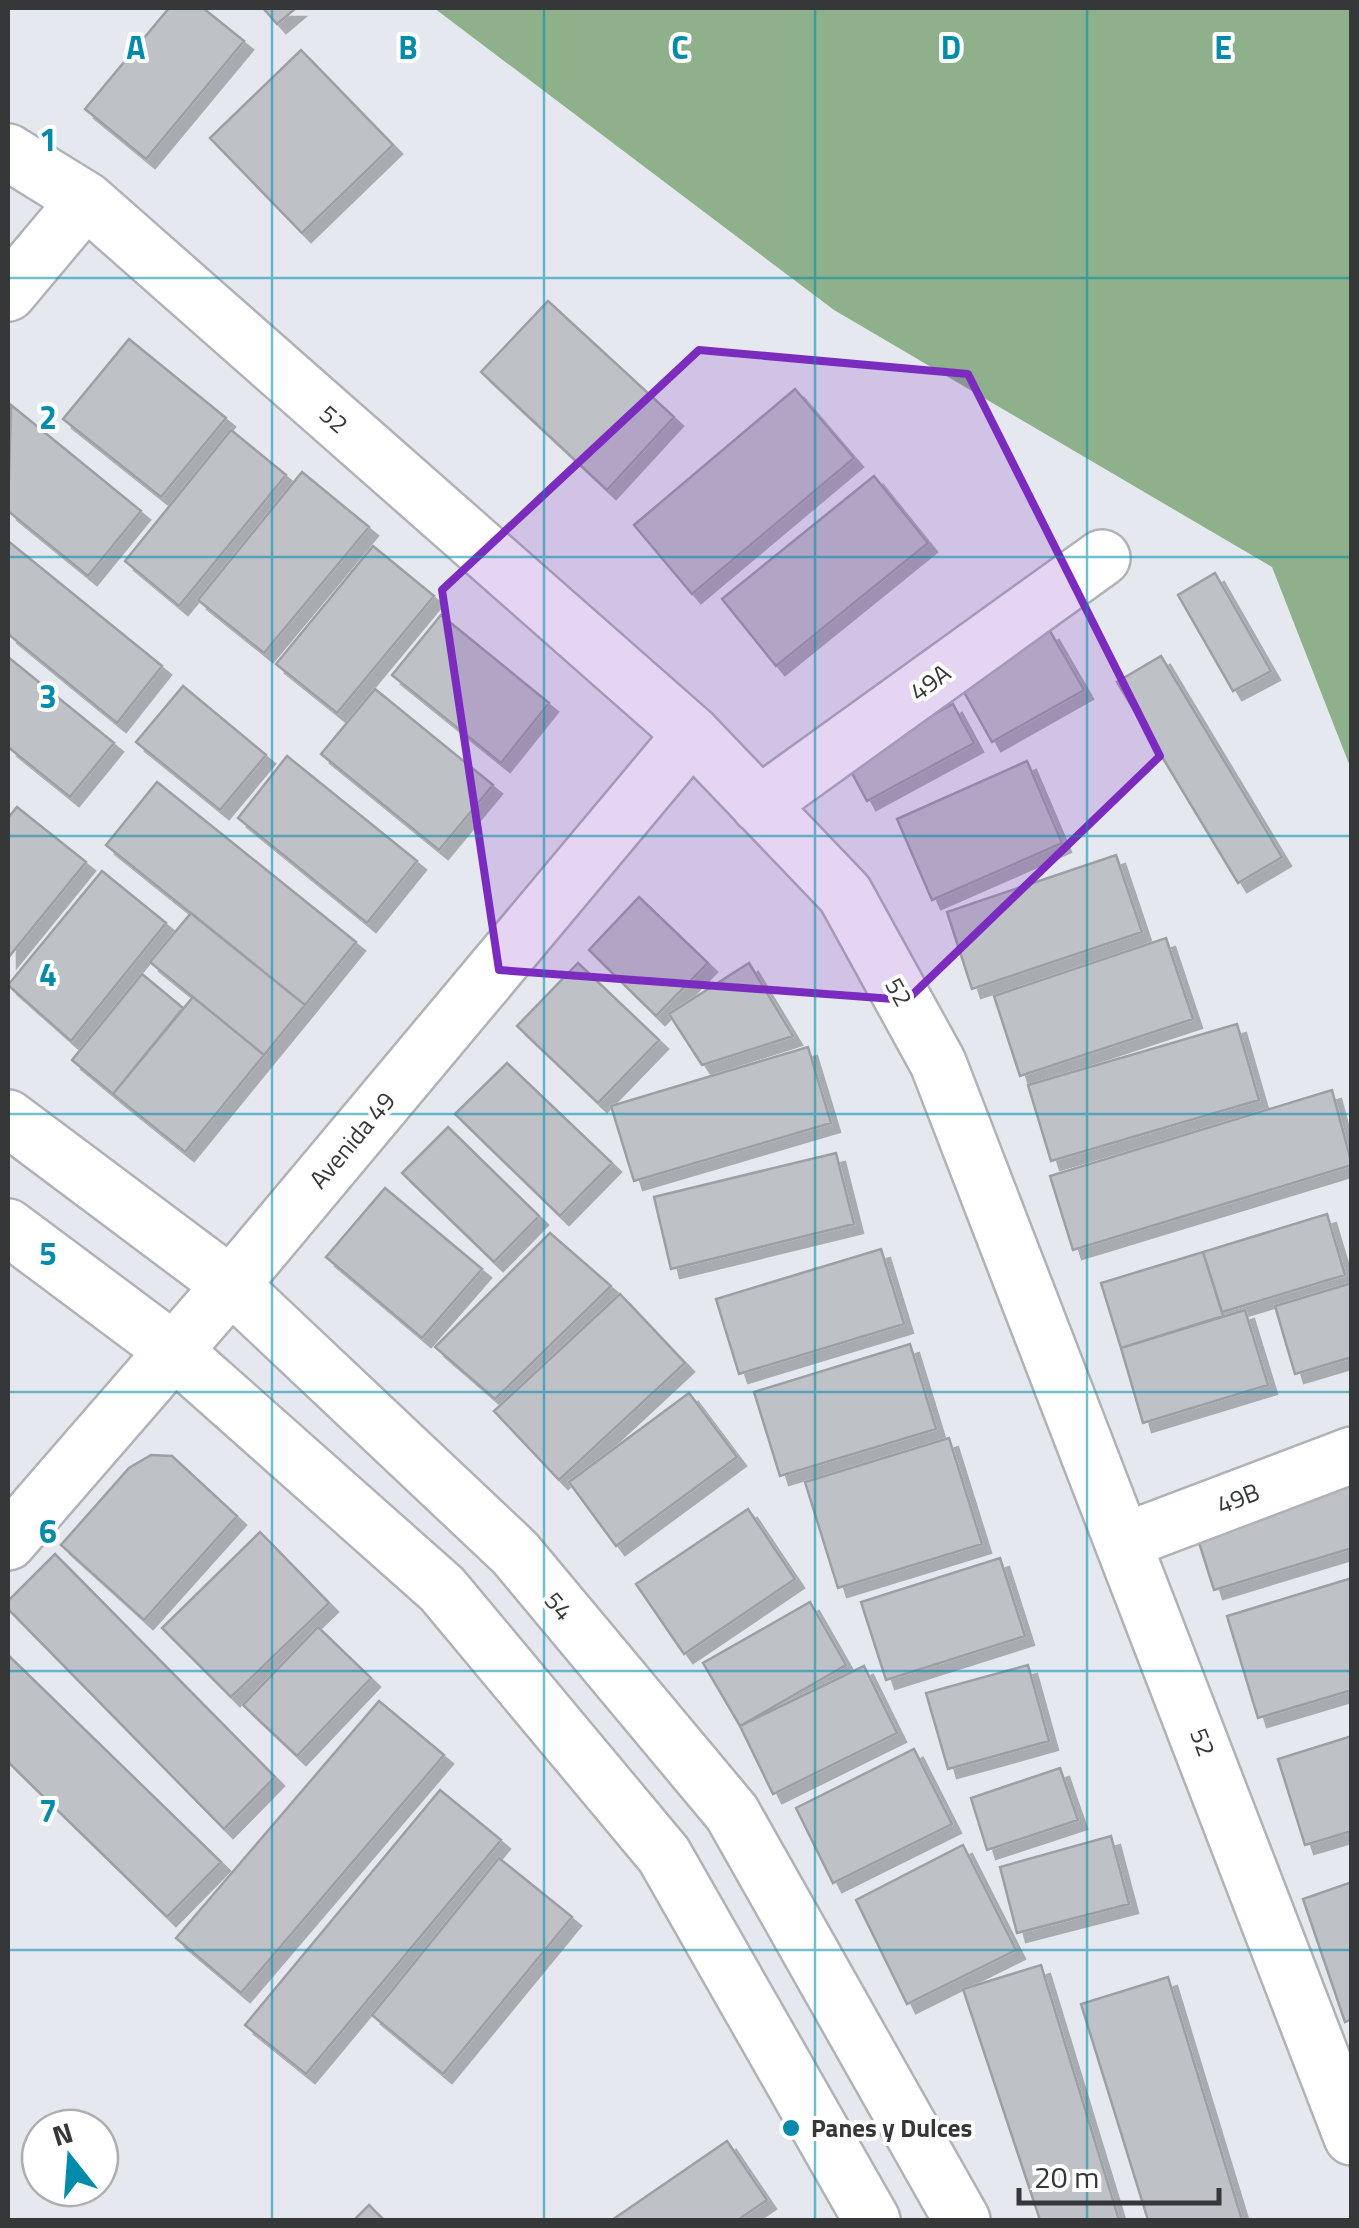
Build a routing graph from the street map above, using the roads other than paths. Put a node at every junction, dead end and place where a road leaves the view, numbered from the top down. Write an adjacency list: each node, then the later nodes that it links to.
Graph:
1 (8, 152): 2 (street, 52)
2 (86, 200): 3 (street); 5 (street, 52)
3 (8, 294)
4 (1102, 558): 6 (street, 49A)
5 (692, 734): 6 (street, 52); 9 (street, Avenida 49)
6 (759, 805): 12 (street, 52)
7 (8, 1118): 9 (street, 54)
8 (8, 1227): 10 (street)
9 (230, 1285): 10 (street, Avenida 49); 16 (street, 54)
10 (174, 1350): 13 (street, Avenida 49); 15 (street)
11 (1352, 1455): 12 (street, 49B)
12 (1125, 1541): 14 (street, 52)
13 (8, 1542)
14 (1352, 2137)
15 (872, 2220)
16 (962, 2220)

